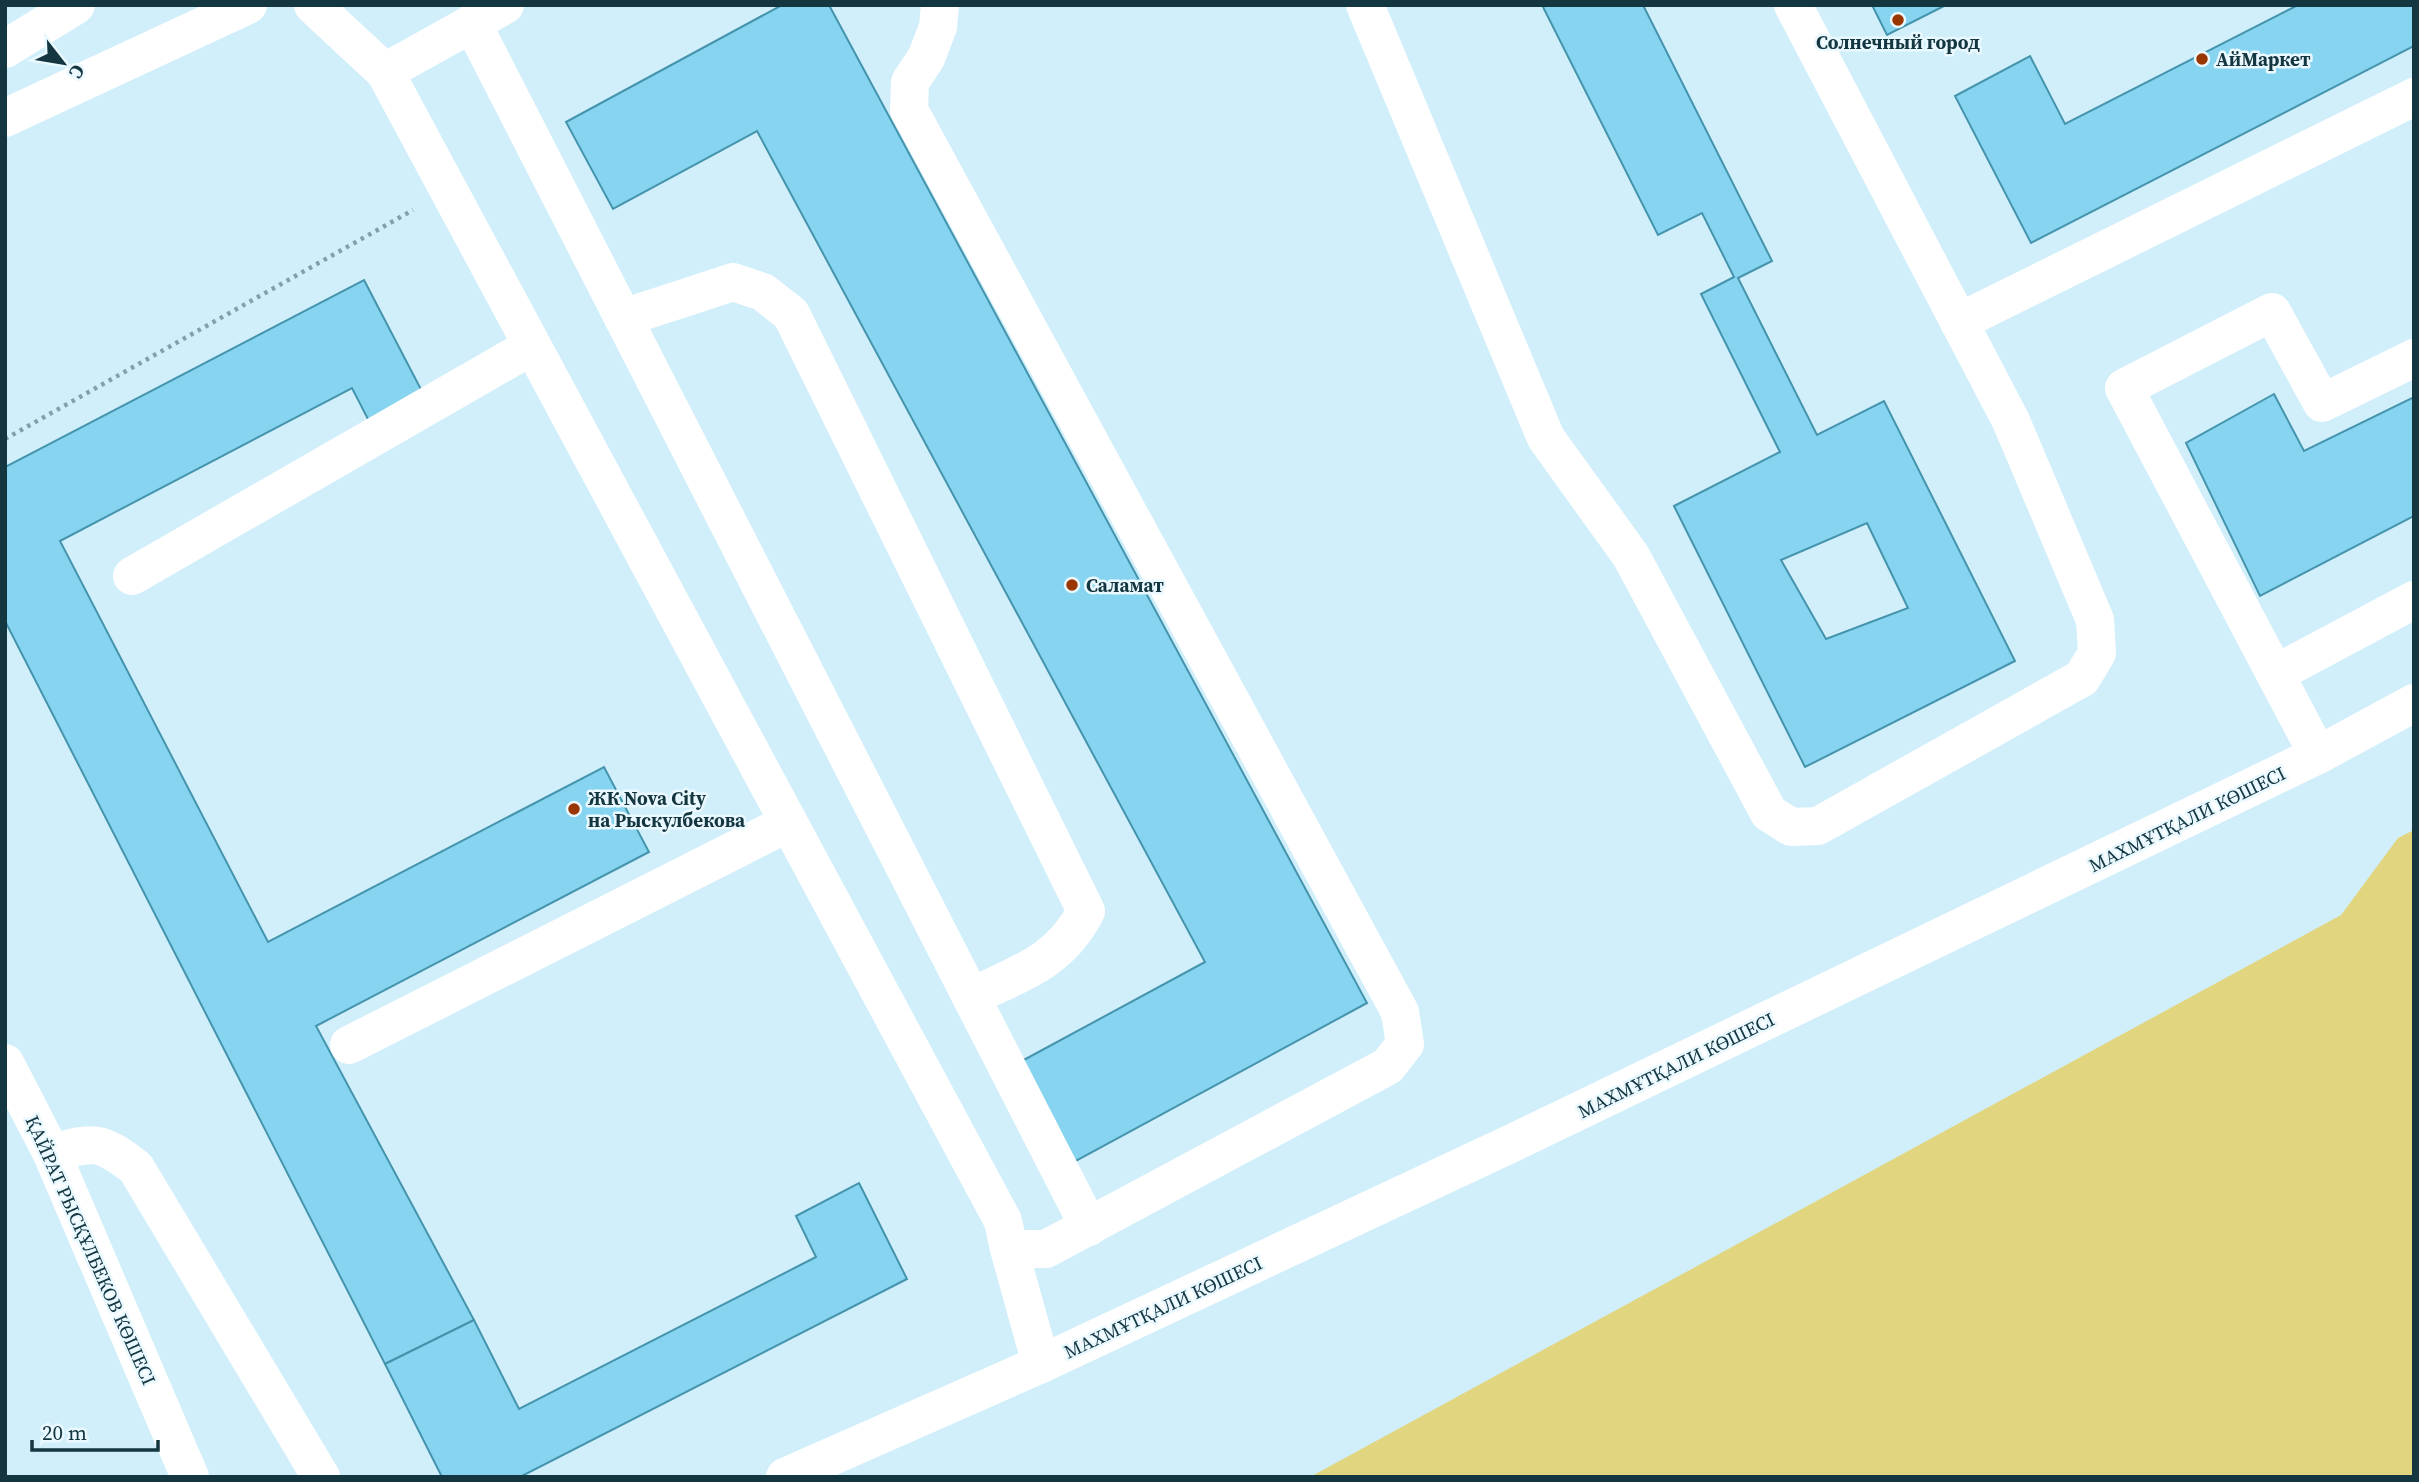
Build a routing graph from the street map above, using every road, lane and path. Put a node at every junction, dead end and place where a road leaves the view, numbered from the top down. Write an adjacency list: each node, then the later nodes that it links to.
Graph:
1 (75, 5): 8 (street)
2 (247, 5): 11 (street)
3 (313, 5): 9 (street, МАХМҰТҚАЛИ КӨШЕСІ)
4 (940, 5): 28 (street)
5 (1365, 5): 14 (street)
6 (1793, 5): 14 (street)
7 (489, 14): 9 (street); 13 (street)
8 (5, 49)
9 (385, 72): 12 (street, МАХМҰТҚАЛИ КӨШЕСІ)
10 (2414, 97): 14 (street)
11 (5, 118)
12 (449, 190): 15 (street, МАХМҰТҚАЛИ КӨШЕСІ); 17 (path)
13 (623, 318): 24 (street); 24 (street)
14 (1959, 322)
15 (532, 346): 18 (street); 23 (street, МАХМҰТҚАЛИ КӨШЕСІ)
16 (2414, 358): 20 (street)
17 (5, 439)
18 (132, 576)
19 (2414, 600): 20 (street)
20 (2275, 674): 22 (street)
21 (2414, 703): 22 (street, МАХМҰТҚАЛИ КӨШЕСІ)
22 (2318, 755): 30 (street, МАХМҰТҚАЛИ КӨШЕСІ)
23 (788, 823): 25 (street); 29 (street, МАХМҰТҚАЛИ КӨШЕСІ)
24 (971, 997): 28 (street)
25 (349, 1045)
26 (5, 1063): 27 (street, ҚАЙРАТ РЫСҚҰЛБЕКОВ КӨШЕСІ)
27 (52, 1154): 31 (street, ҚАЙРАТ РЫСҚҰЛБЕКОВ КӨШЕСІ); 32 (street)
28 (1089, 1227): 29 (street)
29 (1009, 1249): 30 (street, МАХМҰТҚАЛИ КӨШЕСІ)
30 (1041, 1364): 33 (street)
31 (190, 1477)
32 (321, 1477)
33 (785, 1477)

